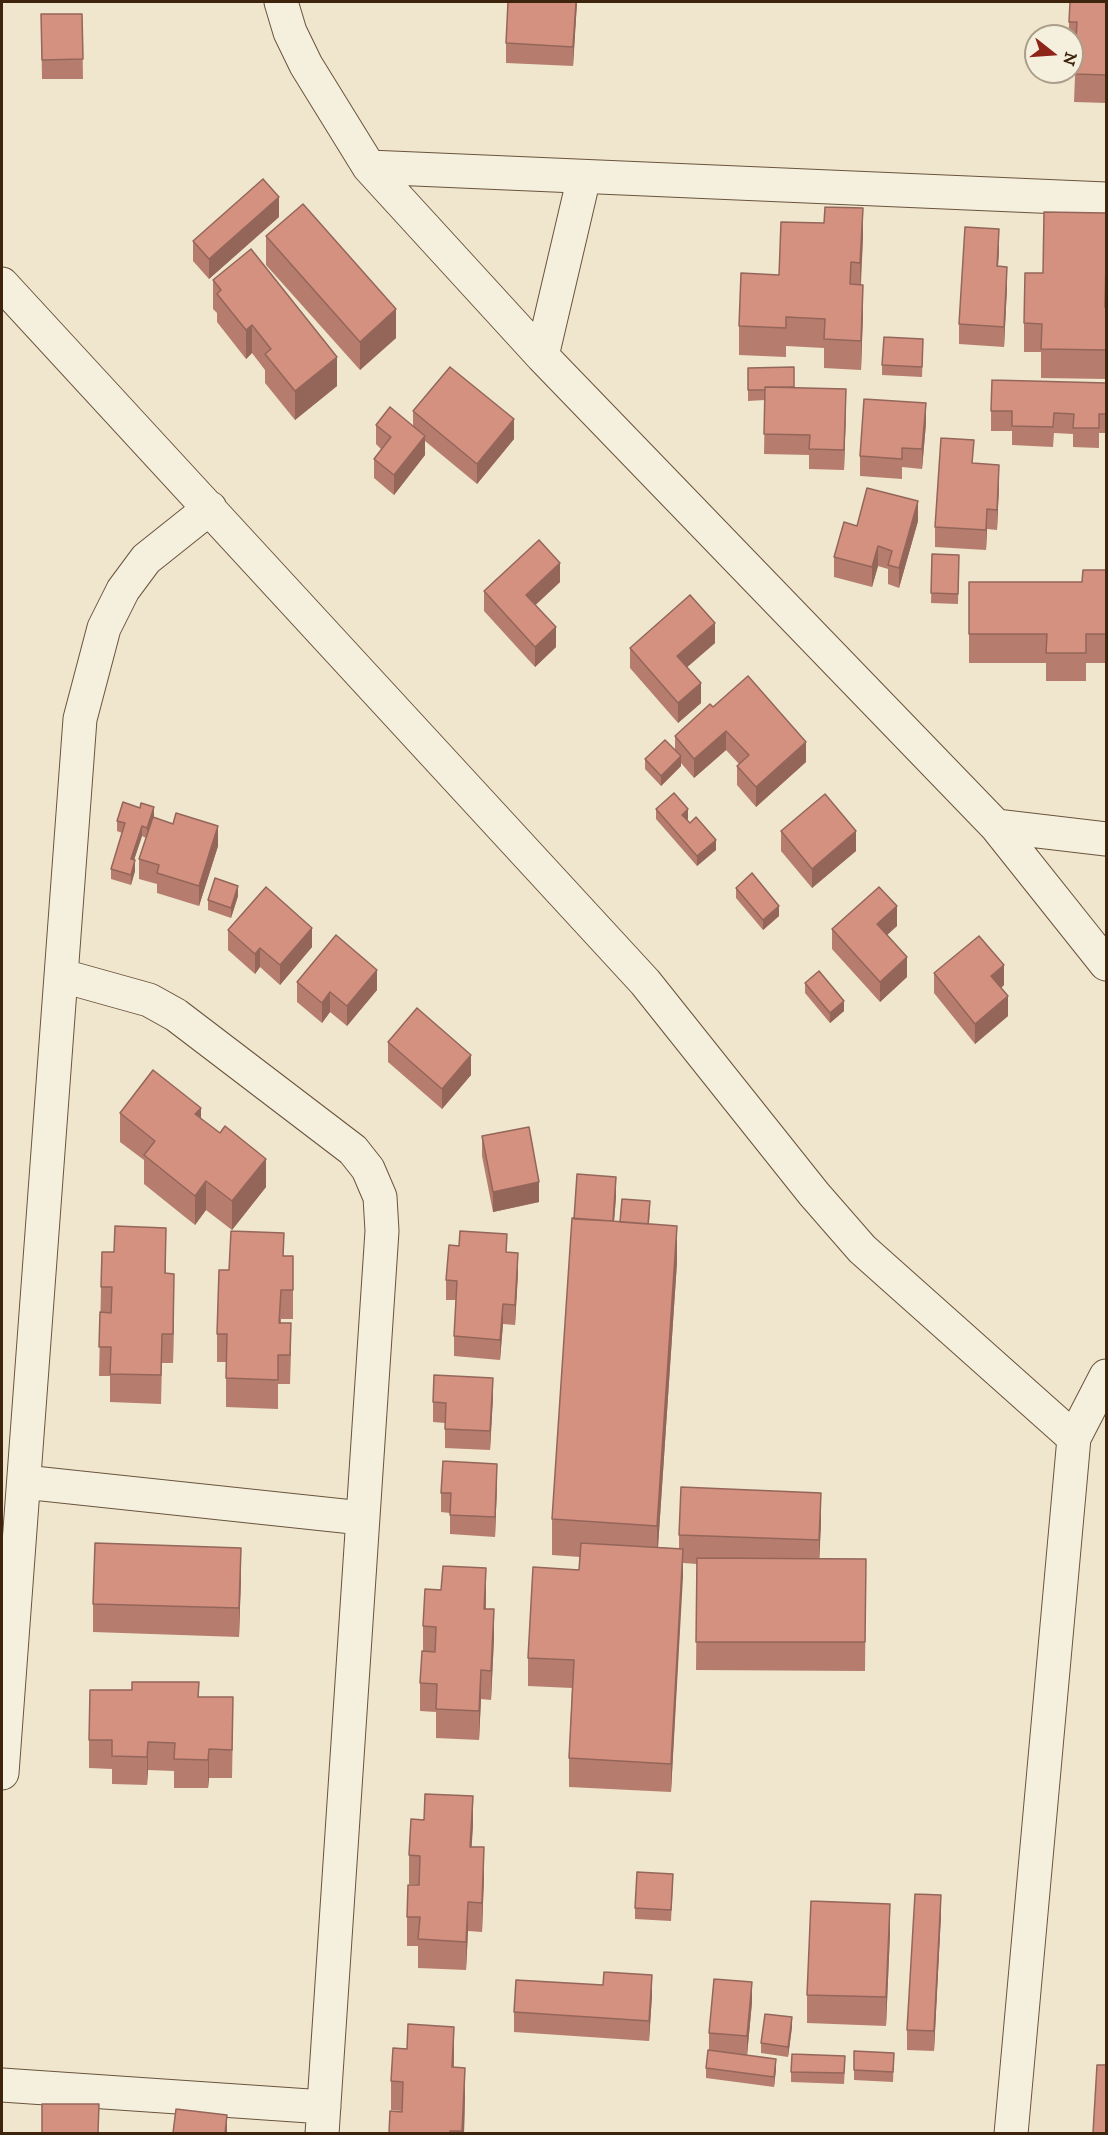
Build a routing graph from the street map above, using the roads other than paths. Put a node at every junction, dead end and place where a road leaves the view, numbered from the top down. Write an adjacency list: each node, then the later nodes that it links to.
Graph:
1 (281, 2): 2 (street)
2 (369, 167): 3 (street); 6 (street)
3 (584, 177): 4 (street); 6 (street)
4 (1107, 199)
5 (2, 284): 7 (street)
6 (543, 356): 8 (street)
7 (210, 508): 11 (street); 13 (street)
8 (996, 826): 9 (street); 10 (street)
9 (1107, 839)
10 (1107, 964)
11 (63, 976): 14 (street); 15 (street)
12 (1107, 1376): 13 (street)
13 (1074, 1438): 19 (street)
14 (24, 1482): 15 (street); 16 (street)
15 (362, 1518): 18 (street)
16 (2, 1773)
17 (2, 2085): 18 (street)
18 (323, 2120)
19 (1011, 2133)

